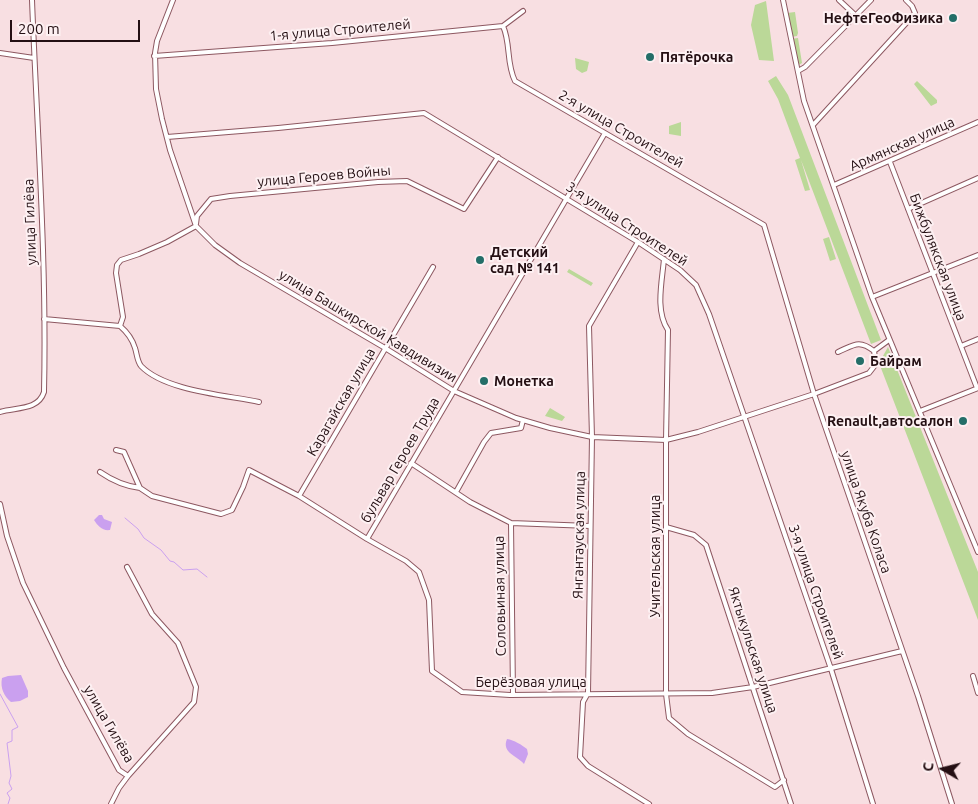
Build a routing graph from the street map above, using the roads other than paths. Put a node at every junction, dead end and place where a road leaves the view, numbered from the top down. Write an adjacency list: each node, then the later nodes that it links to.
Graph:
1 (32, 0): 12 (street, улица Гилёва)
2 (173, 0): 11 (street, улица Башкирской Кавдивизии)
3 (783, 0): 13 (street)
4 (840, 0): 8 (street)
5 (871, 0): 8 (street)
6 (906, 0): 15 (street)
7 (523, 11): 9 (street)
8 (855, 15): 13 (street)
9 (503, 26): 11 (street, 1-я улица Строителей); 16 (street, 2-я улица Строителей)
10 (0, 53): 12 (street)
11 (154, 56): 17 (street, улица Башкирской Кавдивизии)
12 (34, 58): 32 (street, улица Гилёва)
13 (798, 71): 15 (street)
14 (978, 122): 19 (street, Армянская улица)
15 (812, 125): 21 (street)
16 (605, 133): 22 (street, бульвар Героев Труда); 24 (street, 2-я улица Строителей)
17 (167, 138): 18 (street, 3-я улица Строителей); 25 (street, улица Башкирской Кавдивизии)
18 (498, 157): 22 (street, 3-я улица Строителей); 25 (street, улица Героев Войны)
19 (890, 162): 21 (street, Армянская улица); 23 (street, Бижбулякская улица)
20 (978, 178): 23 (street)
21 (834, 186): 31 (street)
22 (567, 198): 26 (street, 3-я улица Строителей); 41 (street, бульвар Героев Труда)
23 (908, 209): 30 (street, Бижбулякская улица)
24 (764, 225): 42 (street, улица Якуба Коласа)
25 (196, 226): 33 (street); 37 (street, улица Башкирской Кавдивизии)
26 (638, 242): 28 (street, 3-я улица Строителей); 48 (street, Янгантауская улица)
27 (978, 254): 30 (street)
28 (664, 259): 46 (street, 3-я улица Строителей); 49 (street, Учительская улица)
29 (433, 267): 37 (street, Карагайская улица)
30 (932, 272): 31 (street); 36 (street, Бижбулякская улица)
31 (872, 297): 35 (street)
32 (44, 319): 33 (street); 45 (street, улица Гилёва)
33 (120, 326): 43 (street)
34 (978, 339): 36 (street)
35 (889, 340): 38 (street); 44 (street)
36 (961, 346): 40 (street, Бижбулякская улица)
37 (386, 348): 41 (street, улица Башкирской Кавдивизии); 55 (street, Карагайская улица)
38 (874, 351): 39 (street); 42 (street, улица Башкирской Кавдивизии)
39 (838, 352)
40 (977, 388): 44 (street)
41 (454, 391): 47 (street, улица Башкирской Кавдивизии); 51 (street, бульвар Героев Труда)
42 (814, 394): 46 (street, улица Башкирской Кавдивизии); 63 (street, улица Якуба Коласа)
43 (259, 402)
44 (920, 411): 61 (street)
45 (0, 412)
46 (743, 418): 49 (street, улица Башкирской Кавдивизии); 64 (street, 3-я улица Строителей)
47 (523, 420): 48 (street, улица Башкирской Кавдивизии); 54 (street)
48 (592, 438): 49 (street, улица Башкирской Кавдивизии); 58 (street, Янгантауская улица)
49 (666, 440): 59 (street, Учительская улица)
50 (116, 450): 53 (street)
51 (411, 463): 54 (street, Соловьиная улица); 60 (street, бульвар Героев Труда)
52 (100, 472): 53 (street)
53 (140, 488): 55 (street, Берёзовая улица)
54 (456, 492): 57 (street, Соловьиная улица)
55 (298, 496): 60 (street, Берёзовая улица)
56 (0, 504): 71 (street, улица Гилёва)
57 (511, 523): 58 (street); 70 (street, Соловьиная улица)
58 (590, 526): 67 (street, Янгантауская улица)
59 (666, 528): 66 (street, Яктыкульская улица); 69 (street, Учительская улица)
60 (367, 539): 70 (street, Берёзовая улица)
61 (978, 552)
62 (127, 567): 71 (street, улица Гилёва)
63 (902, 651): 64 (street, Берёзовая улица); 77 (street, улица Якуба Коласа)
64 (831, 668): 66 (street, Берёзовая улица); 76 (street, 3-я улица Строителей)
65 (973, 676): 68 (street)
66 (754, 687): 69 (street, Берёзовая улица); 72 (street, Яктыкульская улица)
67 (588, 693): 69 (street, Берёзовая улица); 70 (street, Берёзовая улица); 74 (street, Янгантауская улица)
68 (978, 693)
69 (666, 694): 72 (street, Учительская улица)
70 (513, 695)
71 (128, 776): 73 (street)
72 (784, 780): 75 (street, Яктыкульская улица)
73 (111, 804)
74 (649, 804)
75 (791, 804)
76 (873, 804)
77 (952, 804)

